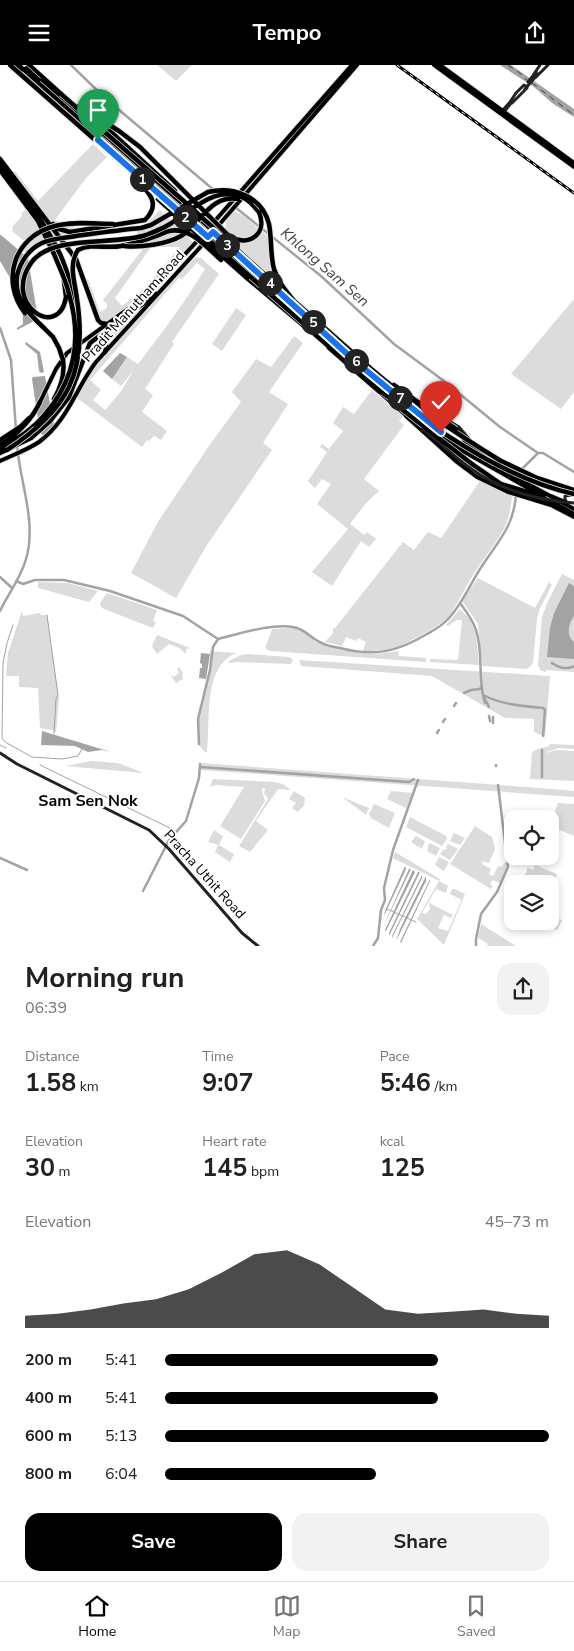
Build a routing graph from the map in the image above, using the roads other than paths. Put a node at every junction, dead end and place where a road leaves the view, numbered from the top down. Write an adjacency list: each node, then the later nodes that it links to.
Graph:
1 (12, 65): 10 (main road, bridge); 10 (main road); 21 (highway, bridge)
2 (18, 65): 50 (main road, bridge)
3 (26, 65): 9 (main road, bridge); 9 (main road); 11 (highway); 50 (main road, bridge)
4 (352, 65): 15 (main road, Pradit Manutham Road)
5 (357, 65): 15 (main road, Pradit Manutham Road)
6 (434, 65): 16 (main road)
7 (440, 65): 16 (main road)
8 (544, 65): 13 (main road, bridge)
9 (42, 81): 14 (main road)
10 (38, 86): 22 (main road)
11 (61, 94): 24 (highway, bridge); 25 (highway, bridge)
12 (72, 99): 14 (main road)
13 (511, 103): 13 (main road); 16 (main road)
14 (73, 108): 25 (main road); 25 (highway, bridge)
15 (314, 111): 26 (main road, Pradit Manutham Road); 27 (main road, Pradit Manutham Road)
16 (502, 113): 19 (main road)
17 (0, 159): 23 (highway)
18 (0, 164): 51 (highway, bridge)
19 (574, 165)
20 (0, 169): 45 (highway, bridge)
21 (131, 172): 28 (highway, bridge); 55 (highway, bridge)
22 (142, 179): 29 (main road); 44 (highway, bridge)
23 (34, 203): 31 (highway); 53 (highway, bridge)
24 (251, 203): 37 (highway, bridge); 40 (highway, bridge)
25 (186, 206): 27 (main road); 30 (main road); 50 (highway, bridge)
26 (226, 217): 33 (main road, Pradit Manutham Road); 43 (main road)
27 (212, 223): 30 (main road, Pradit Manutham Road)
28 (113, 224): 31 (highway, bridge); 54 (highway, bridge)
29 (194, 224): 34 (main road); 38 (main road)
30 (208, 228): 33 (main road); 34 (main road, Pradit Manutham Road)
31 (86, 230): 32 (highway, bridge)
32 (110, 231): 50 (highway, bridge); 54 (highway, bridge)
33 (213, 232): 36 (main road, Pradit Manutham Road); 41 (main road)
34 (204, 233): 36 (main road); 38 (main road, Pradit Manutham Road)
35 (156, 237): 37 (highway, bridge); 40 (highway, bridge); 44 (highway, bridge)
36 (208, 237): 39 (main road, Pradit Manutham Road); 42 (main road)
37 (126, 240): 45 (highway, bridge)
38 (196, 243): 46 (main road, Pradit Manutham Road)
39 (202, 245): 42 (main road); 47 (main road, Pradit Manutham Road)
40 (124, 246): 51 (highway, bridge)
41 (235, 251): 42 (main road); 43 (main road)
42 (230, 258): 52 (main road); 62 (main road)
43 (247, 262): 48 (main road)
44 (247, 278): 55 (highway, bridge)
45 (63, 280): 64 (highway, bridge)
46 (161, 281): 47 (main road); 53 (main road, Pradit Manutham Road)
47 (165, 284): 49 (main road, Pradit Manutham Road)
48 (275, 288): 52 (main road); 73 (main road)
49 (156, 294): 53 (highway); 56 (main road, Pradit Manutham Road)
50 (294, 305): 52 (main road); 57 (highway)
51 (79, 313): 72 (highway, bridge)
52 (305, 319): 59 (main road); 65 (main road)
53 (108, 327): 56 (highway); 60 (main road, Pradit Manutham Road); 72 (highway, bridge)
54 (44, 328): 64 (highway, bridge)
55 (312, 331): 58 (highway)
56 (105, 352): 76 (main road, Pradit Manutham Road)
57 (370, 368): 69 (highway, bridge); 83 (highway, bridge)
58 (381, 392): 61 (highway, bridge); 83 (highway, bridge)
59 (388, 394): 61 (main road); 65 (main road)
60 (40, 402): 67 (main road, Pradit Manutham Road); 70 (highway)
61 (393, 402): 62 (main road); 84 (highway, bridge)
62 (399, 410): 63 (main road)
63 (406, 416): 68 (main road); 89 (main road, bridge)
64 (36, 425): 71 (highway, bridge)
65 (431, 425): 66 (main road); 74 (main road)
66 (444, 437): 68 (main road); 77 (main road)
67 (0, 440)
68 (436, 443): 87 (main road, bridge)
69 (466, 443): 73 (highway); 74 (highway)
70 (0, 445)
71 (0, 449)
72 (7, 450): 75 (highway)
73 (478, 451): 79 (main road, bridge)
74 (471, 452): 77 (main road)
75 (0, 453)
76 (0, 461)
77 (503, 472): 78 (main road)
78 (532, 487): 80 (main road); 88 (main road)
79 (556, 487): 80 (main road); 81 (main road)
80 (539, 489): 82 (main road)
81 (564, 489): 83 (main road); 85 (main road)
82 (545, 493): 86 (main road); 89 (main road)
83 (574, 493): 85 (main road)
84 (534, 494): 87 (main road); 88 (highway)
85 (568, 495): 86 (main road)
86 (569, 504): 89 (main road)
87 (551, 505): 90 (main road)
88 (558, 505): 90 (main road)
89 (574, 507)
90 (574, 515)
91 (0, 753): 92 (main road, Pracha Uthit Road)
92 (258, 946)

